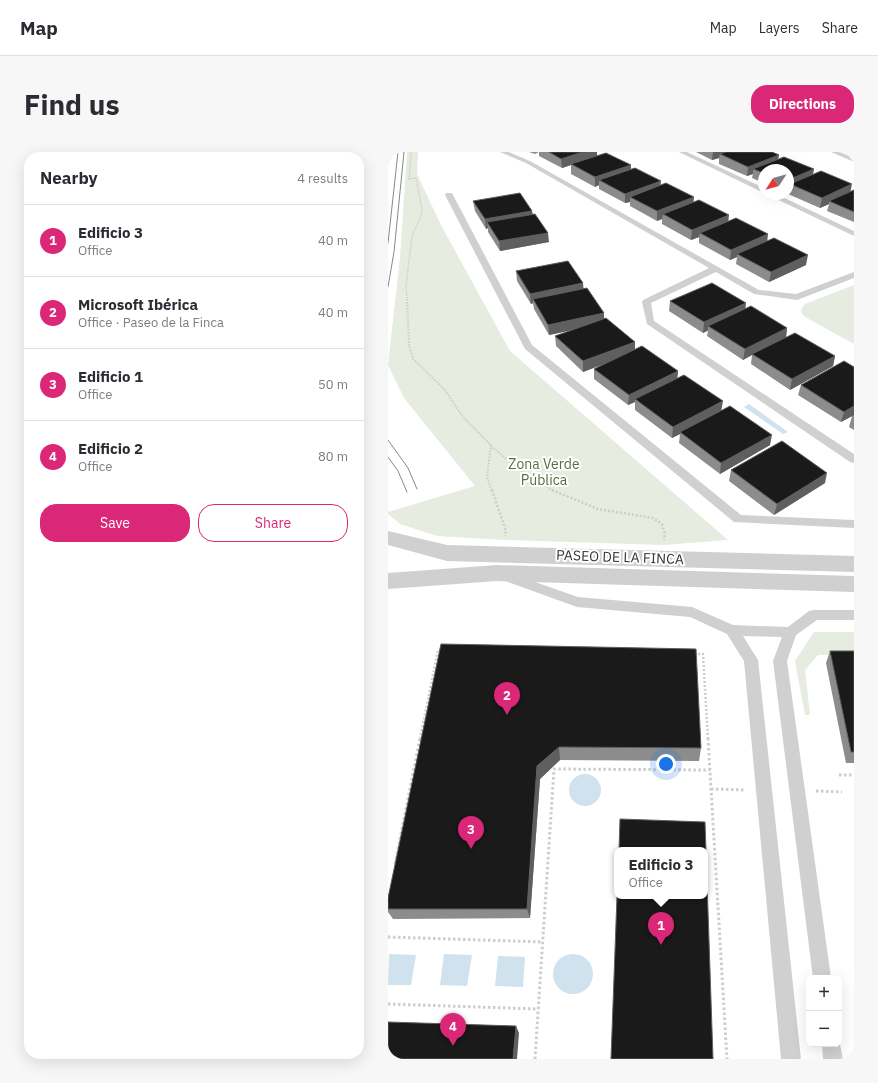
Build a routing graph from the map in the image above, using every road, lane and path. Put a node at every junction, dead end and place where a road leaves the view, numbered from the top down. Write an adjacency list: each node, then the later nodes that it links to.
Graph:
1 (389, 152): 7 (path)
2 (411, 152): 14 (path)
3 (503, 152): 12 (lane)
4 (682, 152): 8 (lane)
5 (834, 152): 6 (lane)
6 (854, 160)
7 (388, 164)
8 (758, 188)
9 (449, 195): 16 (lane)
10 (783, 200): 11 (lane)
11 (854, 234)
12 (715, 269): 13 (lane); 15 (lane)
13 (854, 275)
14 (491, 445): 18 (path); 19 (path)
15 (854, 459)
16 (854, 524)
17 (388, 538): 19 (street, PASEO DE LA FINCA)
18 (664, 559): 19 (street, PASEO DE LA FINCA); 20 (street, PASEO DE LA FINCA)
19 (501, 564): 21 (street, PASEO DE LA FINCA); 22 (street, PASEO DE LA FINCA); 24 (lane)
20 (854, 564)
21 (388, 581)
22 (854, 584)
23 (854, 614): 25 (lane)
24 (732, 630): 25 (lane); 40 (lane)
25 (790, 632): 34 (lane)
26 (446, 650): 31 (path)
27 (688, 654): 28 (path)
28 (710, 770): 33 (path); 39 (path)
29 (839, 775): 30 (path)
30 (854, 775)
31 (394, 868)
32 (388, 937): 33 (path)
33 (543, 942): 36 (path)
34 (822, 975)
35 (388, 1004): 36 (path)
36 (538, 1009): 38 (path)
37 (831, 1047): 41 (lane)
38 (535, 1059)
39 (727, 1059)
40 (791, 1059)
41 (833, 1059)

